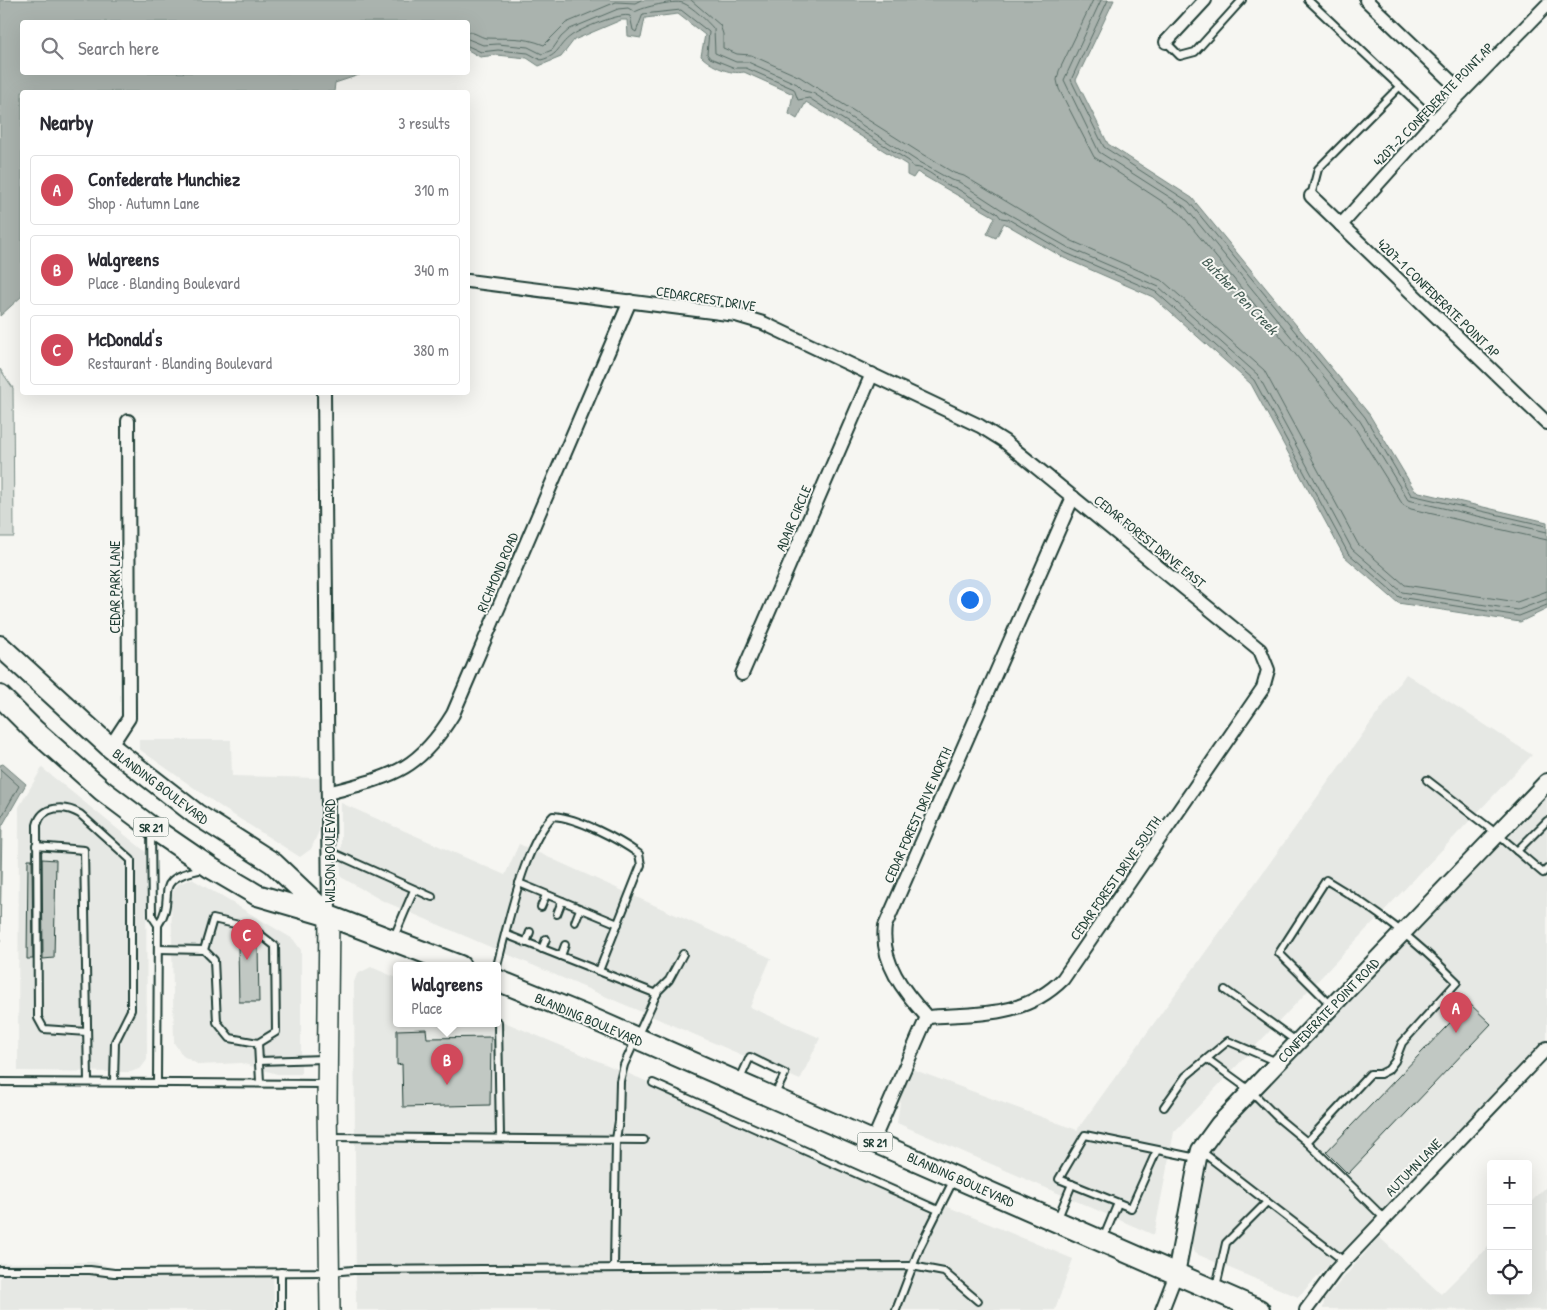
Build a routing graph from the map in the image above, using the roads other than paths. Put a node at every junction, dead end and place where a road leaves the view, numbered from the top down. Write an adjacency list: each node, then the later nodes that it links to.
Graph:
1 (1204, 0): 6 (street)
2 (1242, 0): 6 (lane)
3 (1308, 0): 7 (lane)
4 (1366, 0): 8 (street)
5 (1547, 5): 8 (street, 4207-2 CONFEDERATE POINT AP)
6 (1166, 42)
7 (1399, 86): 9 (lane); 10 (lane)
8 (1462, 92): 9 (street, 4207-2 CONFEDERATE POINT AP)
9 (1435, 120): 11 (street, 4207-2 CONFEDERATE POINT AP)
10 (1311, 196): 11 (street, 4207-1 CONFEDERATE POINT AP)
11 (1341, 225): 17 (street, 4207-1 CONFEDERATE POINT AP)
12 (470, 281): 13 (street, CEDARCREST DRIVE)
13 (630, 301): 14 (street, CEDARCREST DRIVE); 27 (street, RICHMOND ROAD)
14 (872, 374): 18 (street, CEDARCREST DRIVE); 22 (street, ADAIR CIRCLE)
15 (324, 395): 27 (street, WILSON BOULEVARD)
16 (128, 421): 24 (street, CEDAR PARK LANE)
17 (1547, 422)
18 (1004, 441): 19 (street, CEDAR FOREST DRIVE EAST)
19 (1073, 497): 21 (street, CEDAR FOREST DRIVE EAST); 67 (street, CEDAR FOREST DRIVE NORTH)
20 (1, 650): 24 (main road, BLANDING BOULEVARD / SR 21)
21 (1268, 670): 67 (street, CEDAR FOREST DRIVE SOUTH)
22 (742, 674)
23 (0, 696): 29 (main road, BLANDING BOULEVARD / SR 21)
24 (110, 747): 44 (main road, BLANDING BOULEVARD / SR 21)
25 (1427, 780): 30 (lane)
26 (1547, 782): 30 (street, CONFEDERATE POINT ROAD)
27 (328, 793): 32 (street, WILSON BOULEVARD)
28 (1547, 821): 33 (lane)
29 (151, 827): 34 (main road, BLANDING BOULEVARD / SR 21); 47 (lane)
30 (1497, 834): 33 (lane); 48 (street, CONFEDERATE POINT ROAD)
31 (36, 846): 69 (lane); 69 (lane); 79 (lane)
32 (328, 851): 37 (lane); 44 (street, WILSON BOULEVARD)
33 (1518, 851): 35 (lane)
34 (211, 868): 44 (main road, BLANDING BOULEVARD / SR 21); 47 (lane)
35 (1545, 871)
36 (519, 884): 38 (lane); 46 (lane); 50 (lane)
37 (414, 890): 39 (lane); 52 (lane)
38 (546, 895): 40 (lane); 41 (lane)
39 (432, 897)
40 (562, 901): 42 (lane); 43 (lane)
41 (541, 907)
42 (580, 908): 45 (lane); 46 (lane)
43 (557, 914)
44 (329, 916): 52 (main road, BLANDING BOULEVARD / SR 21); 74 (main road, WILSON BOULEVARD)
45 (575, 922)
46 (618, 924): 62 (lane)
47 (158, 925): 55 (lane)
48 (1404, 931): 66 (street, CONFEDERATE POINT ROAD); 66 (lane); 94 (lane)
49 (530, 932): 53 (lane)
50 (505, 934): 53 (lane); 61 (lane)
51 (546, 939): 56 (lane)
52 (393, 941): 60 (main road, BLANDING BOULEVARD / SR 21)
53 (526, 943): 56 (lane)
54 (566, 945): 59 (lane)
55 (158, 949): 57 (lane); 81 (lane)
56 (542, 949): 59 (lane)
57 (204, 950): 72 (lane); 72 (lane)
58 (683, 954): 65 (lane)
59 (561, 956): 62 (lane)
60 (449, 962)
61 (498, 962)
62 (598, 971): 65 (lane)
63 (501, 982): 70 (main road, BLANDING BOULEVARD / SR 21)
64 (1225, 990): 71 (lane)
65 (657, 994): 70 (lane)
66 (1332, 1006): 71 (street, CONFEDERATE POINT ROAD)
67 (927, 1018): 93 (street)
68 (498, 1027): 90 (lane)
69 (87, 1032): 78 (lane)
70 (636, 1038): 84 (main road, BLANDING BOULEVARD / SR 21); 91 (lane)
71 (1297, 1042): 77 (street, CONFEDERATE POINT ROAD)
72 (258, 1043): 76 (lane)
73 (1547, 1048): 102 (street, AUTUMN LANE)
74 (328, 1058): 76 (lane); 85 (main road, WILSON BOULEVARD)
75 (1207, 1059): 77 (lane); 86 (lane); 88 (lane)
76 (259, 1061): 82 (lane)
77 (1278, 1062): 86 (street, CONFEDERATE POINT ROAD)
78 (88, 1081): 79 (lane); 80 (lane)
79 (114, 1081): 81 (lane)
80 (0, 1082)
81 (157, 1082): 82 (lane)
82 (260, 1082): 85 (lane)
83 (653, 1083): 101 (lane)
84 (739, 1083): 87 (main road, BLANDING BOULEVARD / SR 21); 87 (lane)
85 (327, 1084): 89 (main road, WILSON BOULEVARD)
86 (1251, 1091): 94 (lane); 96 (street, CONFEDERATE POINT ROAD)
87 (773, 1098): 93 (main road, BLANDING BOULEVARD / SR 21)
88 (1164, 1107)
89 (329, 1136): 90 (lane); 110 (main road, WILSON BOULEVARD)
90 (500, 1137): 91 (lane)
91 (616, 1139): 92 (lane); 107 (lane)
92 (644, 1140)
93 (873, 1141): 97 (main road, BLANDING BOULEVARD / SR 21)
94 (1307, 1142): 102 (lane)
95 (1157, 1150): 96 (lane); 98 (lane); 100 (lane)
96 (1199, 1154): 99 (lane); 111 (street, CONFEDERATE POINT ROAD)
97 (955, 1177): 101 (lane); 103 (main road, BLANDING BOULEVARD / SR 21)
98 (1072, 1184): 100 (lane); 103 (lane)
99 (1267, 1202): 105 (lane); 112 (lane)
100 (1118, 1203): 104 (lane)
101 (938, 1210): 106 (lane)
102 (1384, 1219): 105 (street, AUTUMN LANE)
103 (1056, 1221): 104 (main road, BLANDING BOULEVARD / SR 21)
104 (1102, 1241): 111 (main road, BLANDING BOULEVARD / SR 21)
105 (1344, 1261): 119 (street, AUTUMN LANE)
106 (912, 1266): 107 (lane); 113 (lane); 117 (lane)
107 (614, 1268): 110 (lane)
108 (0, 1270): 109 (lane)
109 (281, 1272): 110 (lane); 115 (lane)
110 (330, 1272): 116 (main road, WILSON BOULEVARD)
111 (1176, 1274): 112 (main road, BLANDING BOULEVARD / SR 21); 118 (street)
112 (1215, 1291): 114 (main road, BLANDING BOULEVARD / SR 21)
113 (978, 1301)
114 (1250, 1308)
115 (281, 1310)
116 (330, 1310)
117 (896, 1310)
118 (1162, 1310)
119 (1306, 1310)

